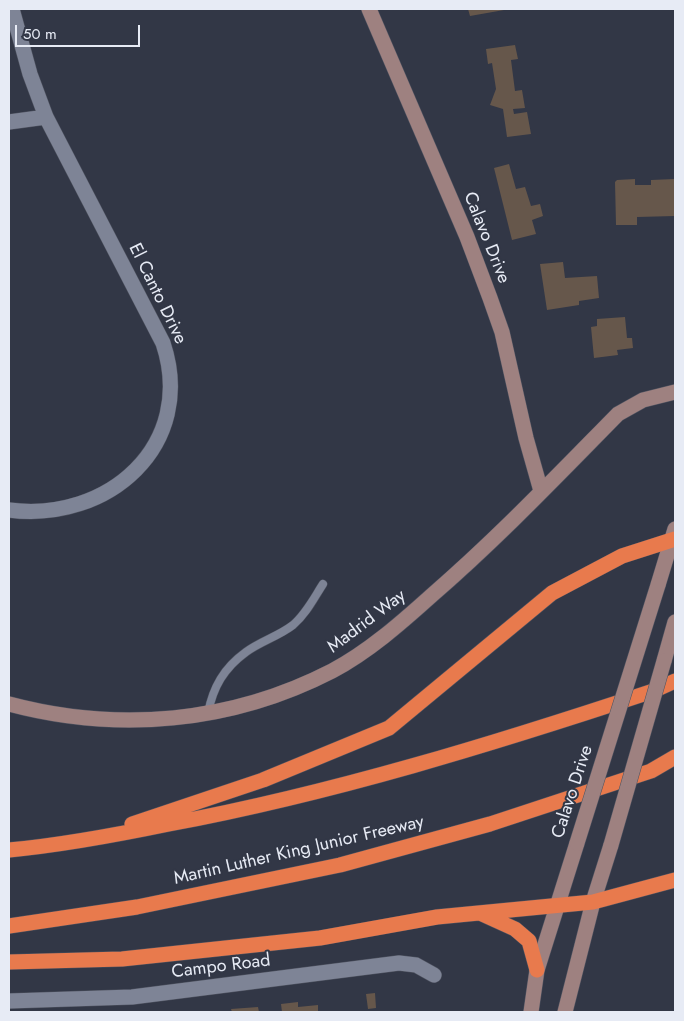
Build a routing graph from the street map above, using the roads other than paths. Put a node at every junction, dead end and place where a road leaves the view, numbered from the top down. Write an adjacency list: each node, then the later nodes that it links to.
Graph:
1 (12, 9): 3 (street, El Canto Drive)
2 (369, 9): 6 (street, Calavo Drive)
3 (46, 117): 4 (street); 7 (street, El Canto Drive)
4 (9, 122)
5 (675, 392): 6 (street, Madrid Way)
6 (542, 491): 13 (street, Madrid Way)
7 (9, 510)
8 (674, 536): 15 (highway); 19 (street, Calavo Drive, bridge)
9 (323, 584): 13 (lane)
10 (675, 622): 18 (street, bridge)
11 (675, 681): 15 (highway)
12 (9, 704): 13 (street, Madrid Way)
13 (208, 715)
14 (675, 757): 21 (highway, Martin Luther King Junior Freeway)
15 (76, 842): 16 (highway)
16 (9, 850)
17 (675, 880): 18 (highway)
18 (593, 902): 19 (highway); 28 (street)
19 (557, 906): 20 (highway); 23 (street, Calavo Drive)
20 (481, 914): 22 (highway); 23 (highway)
21 (9, 926)
22 (9, 962)
23 (537, 970): 27 (street, Calavo Drive)
24 (434, 975): 26 (street, Campo Road)
25 (9, 1001): 26 (street, Campo Road)
26 (133, 1005)
27 (531, 1012)
28 (565, 1012)

